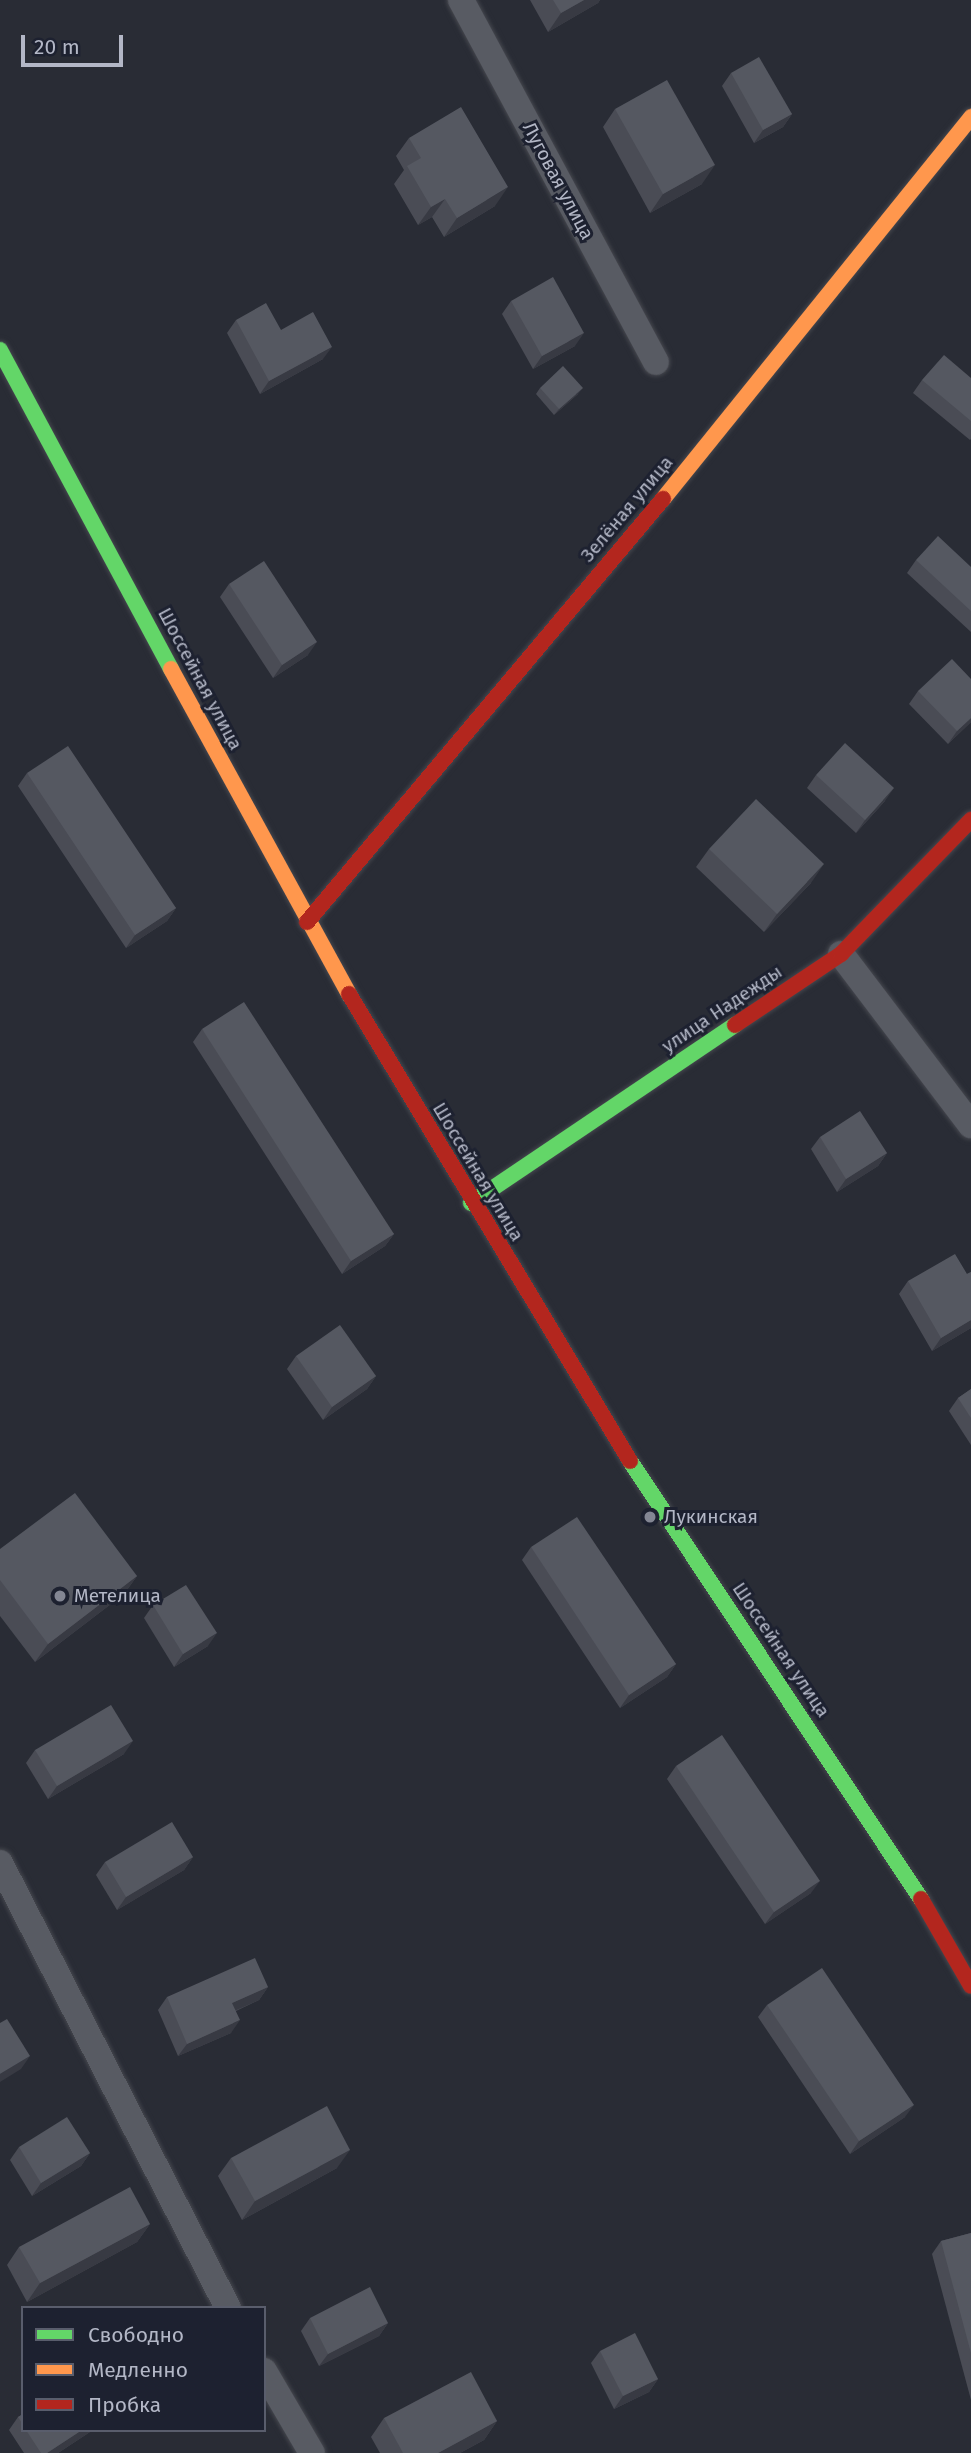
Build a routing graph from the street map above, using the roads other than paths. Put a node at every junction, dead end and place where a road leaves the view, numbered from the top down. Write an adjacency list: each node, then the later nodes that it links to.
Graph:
1 (461, 0): 4 (street, Луговая улица)
2 (971, 117): 6 (main road, Зелёная улица)
3 (0, 350): 6 (main road, Шоссейная улица)
4 (656, 362)
5 (971, 820): 7 (main road, улица Надежды)
6 (307, 922): 9 (main road, Шоссейная улица)
7 (841, 954): 8 (street); 9 (main road, улица Надежды)
8 (971, 1125)
9 (471, 1203): 11 (main road, Шоссейная улица)
10 (0, 1863): 12 (street)
11 (971, 1986)
12 (227, 2306)
13 (266, 2374): 14 (street)
14 (312, 2453)

